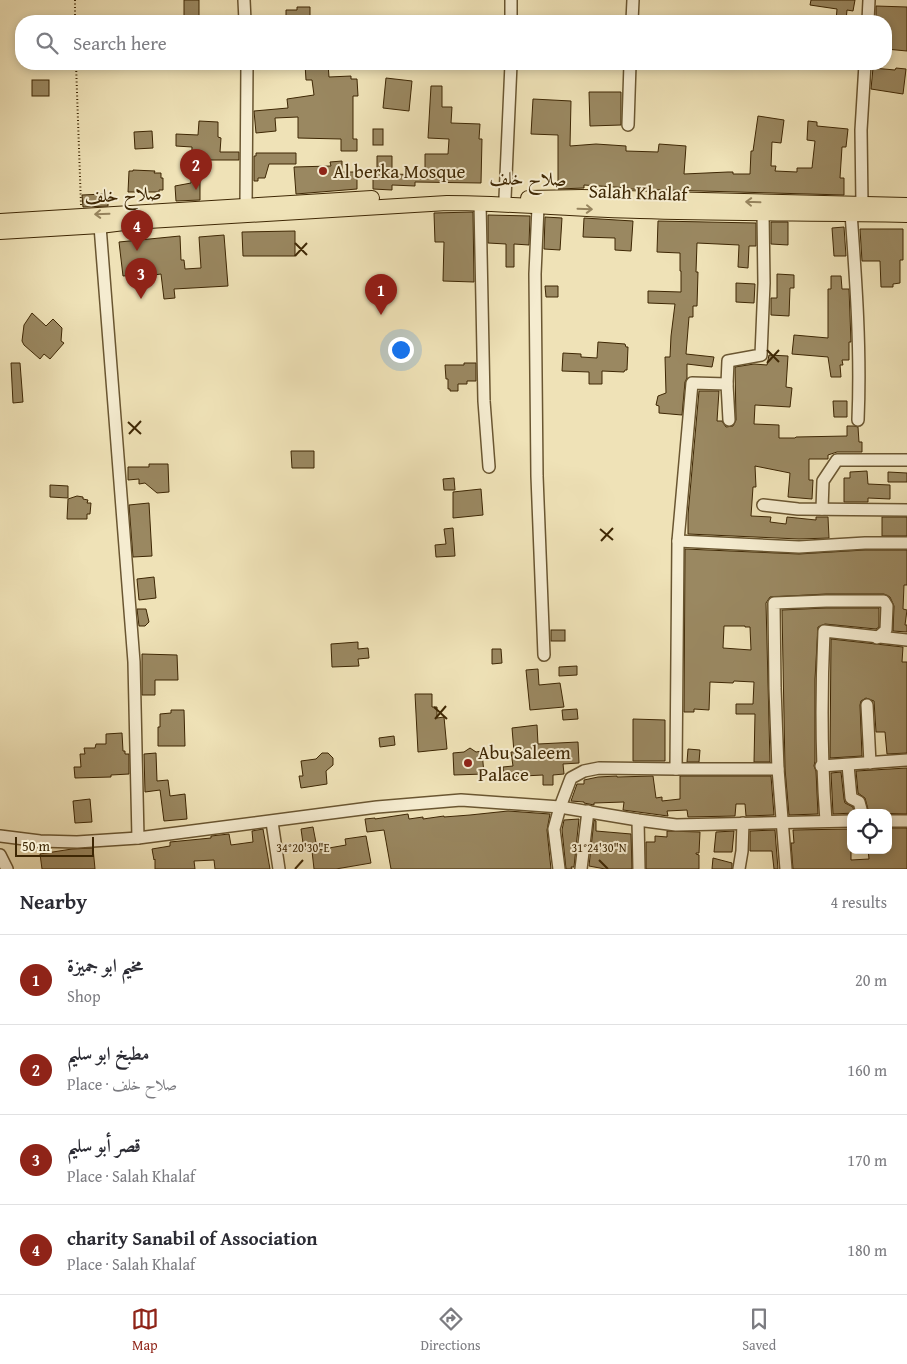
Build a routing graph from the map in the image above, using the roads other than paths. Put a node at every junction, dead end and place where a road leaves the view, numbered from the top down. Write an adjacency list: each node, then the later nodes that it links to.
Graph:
1 (244, 0): 5 (street)
2 (511, 0): 6 (street)
3 (633, 0): 7 (street)
4 (869, 0): 8 (street)
5 (245, 15)
6 (511, 15)
7 (632, 15)
8 (868, 15)
9 (246, 70): 16 (street)
10 (511, 70): 14 (street)
11 (630, 70): 13 (street)
12 (865, 70): 19 (street)
13 (628, 125)
14 (505, 198): 16 (main road, صلاح خلف); 19 (main road, صلاح خلف, one-way to 14)
15 (480, 203): 18 (main road, Salah Khalaf); 23 (main road, Salah Khalaf); 29 (street)
16 (246, 205): 22 (main road, صلاح خلف, one-way to 22)
17 (907, 205): 19 (main road, صلاح خلف)
18 (538, 207): 20 (main road, Salah Khalaf, one-way to 20); 37 (street)
19 (857, 210): 20 (main road, Salah Khalaf); 21 (main road, Salah Khalaf); 27 (street)
20 (763, 214): 25 (street)
21 (907, 215)
22 (0, 221)
23 (100, 226): 24 (main road, صلاح خلف); 57 (street)
24 (0, 232)
25 (727, 384): 26 (street); 33 (street)
26 (728, 420)
27 (858, 420)
28 (907, 460): 31 (street)
29 (489, 467)
30 (763, 505): 31 (street)
31 (822, 509): 32 (street)
32 (907, 510)
33 (678, 541): 34 (street); 43 (street)
34 (907, 542)
35 (877, 638): 36 (street); 42 (street); 44 (street)
36 (907, 640)
37 (544, 655)
38 (867, 705): 40 (street)
39 (907, 760): 40 (street)
40 (870, 764): 41 (street)
41 (848, 765): 42 (street); 46 (street)
42 (821, 766): 49 (street)
43 (676, 769): 44 (street); 45 (street)
44 (778, 769): 55 (street)
45 (560, 806): 47 (street); 53 (street); 61 (street)
46 (861, 809)
47 (588, 811): 48 (street); 62 (street)
48 (638, 820): 54 (street); 63 (street)
49 (826, 821): 50 (street); 55 (street)
50 (847, 821)
51 (892, 821): 52 (street)
52 (907, 821)
53 (272, 822): 57 (street); 60 (street)
54 (743, 823): 55 (street); 64 (street)
55 (782, 823): 65 (street)
56 (0, 836): 57 (street)
57 (138, 838)
58 (0, 856): 59 (street)
59 (7, 869)
60 (279, 869)
61 (559, 869)
62 (581, 869)
63 (640, 869)
64 (739, 869)
65 (786, 869)

